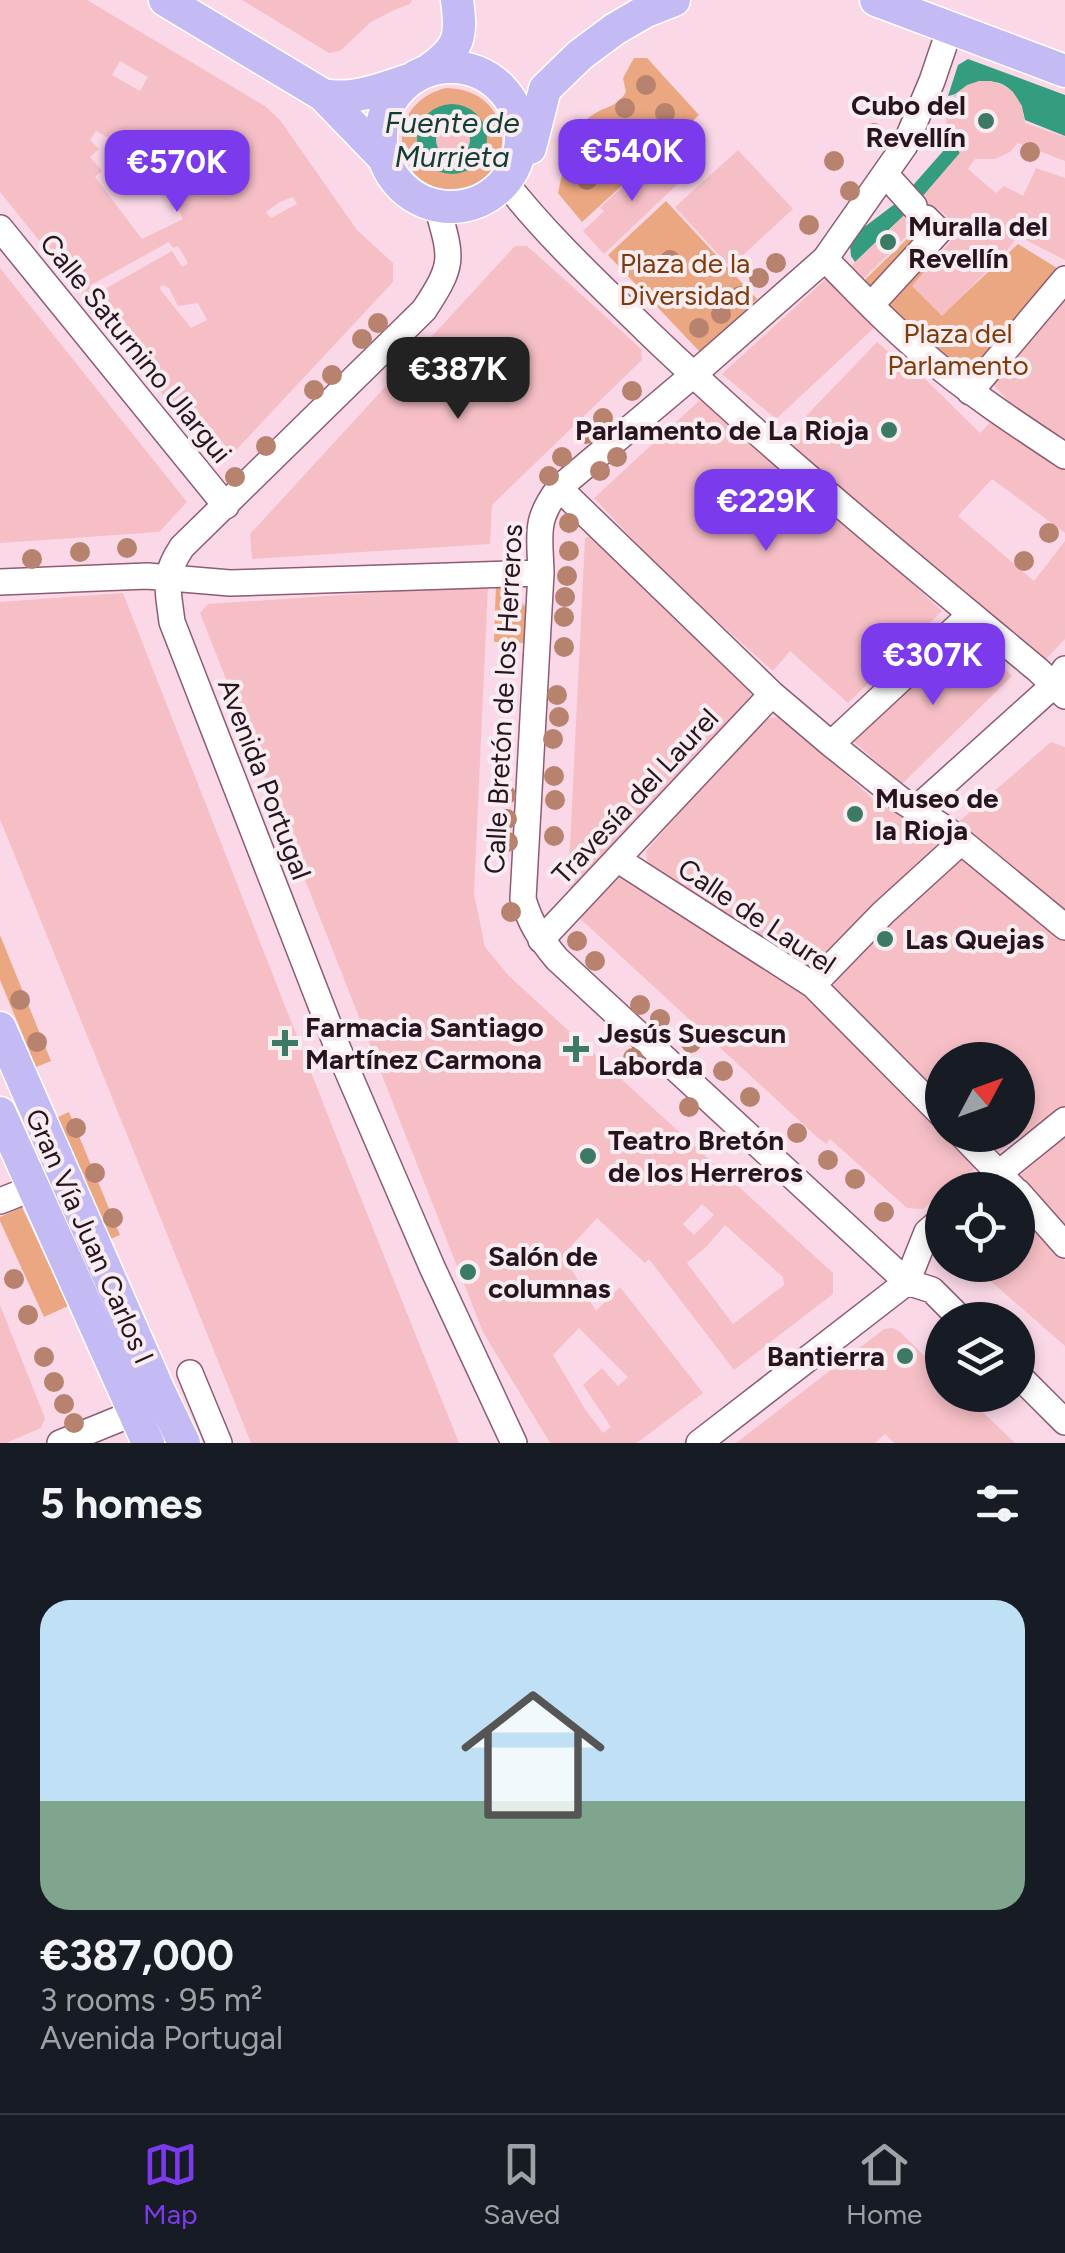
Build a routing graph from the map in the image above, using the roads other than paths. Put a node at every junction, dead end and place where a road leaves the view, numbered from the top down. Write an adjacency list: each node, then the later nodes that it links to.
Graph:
1 (165, 0): 8 (main road)
2 (674, 0): 11 (main road)
3 (876, 0): 5 (main road)
4 (459, 13): 7 (main road)
5 (950, 28): 6 (main road); 10 (street, Calle Bretón de los Herreros)
6 (1065, 71)
7 (419, 75): 8 (main road); 9 (main road); 11 (main road)
8 (323, 95): 9 (main road)
9 (383, 157): 12 (main road)
10 (885, 174): 14 (street, Calle Bretón de los Herreros); 16 (street)
11 (509, 177): 12 (main road); 17 (street)
12 (437, 206): 21 (street)
13 (0, 228): 21 (street, Calle Saturnino Ulargui)
14 (824, 259): 16 (street); 17 (street, Calle Bretón de los Herreros)
15 (1065, 279): 18 (street)
16 (871, 306): 18 (street)
17 (694, 375): 20 (street, Calle Bretón de los Herreros); 25 (street)
18 (970, 392): 19 (street)
19 (1065, 456)
20 (559, 488): 22 (street, Calle Bretón de los Herreros); 27 (street)
21 (226, 506): 23 (street)
22 (541, 573): 23 (street); 33 (street, Calle Bretón de los Herreros)
23 (167, 576): 24 (street); 56 (street, Avenida Portugal)
24 (0, 582)
25 (971, 614): 26 (street); 28 (street)
26 (1061, 683): 29 (street)
27 (772, 694): 28 (street); 31 (street, Travesía del Laurel)
28 (831, 744): 29 (street)
29 (916, 810): 30 (street)
30 (961, 842): 32 (street); 34 (street)
31 (617, 860): 33 (street, Travesía del Laurel); 34 (street, Calle de Laurel)
32 (1065, 927)
33 (541, 940): 47 (street, Calle Bretón de los Herreros)
34 (813, 985): 36 (street, Calle de Laurel)
35 (0, 1028): 54 (main road, Gran Vía Juan Carlos I)
36 (925, 1098)
37 (0, 1112): 42 (main road, Gran Vía Juan Carlos I)
38 (1065, 1120): 41 (street)
39 (979, 1152): 40 (street)
40 (998, 1172)
41 (1022, 1172)
42 (33, 1188): 43 (street); 52 (main road, Gran Vía Juan Carlos I)
43 (0, 1201)
44 (1035, 1212): 46 (street)
45 (925, 1237): 47 (street)
46 (1065, 1245)
47 (907, 1282): 48 (street, Calle Bretón de los Herreros); 57 (street)
48 (944, 1302)
49 (190, 1373): 55 (street)
50 (1035, 1392): 51 (street)
51 (1065, 1422)
52 (141, 1428): 53 (street)
53 (60, 1443)
54 (184, 1443)
55 (219, 1443)
56 (514, 1443)
57 (699, 1443)

